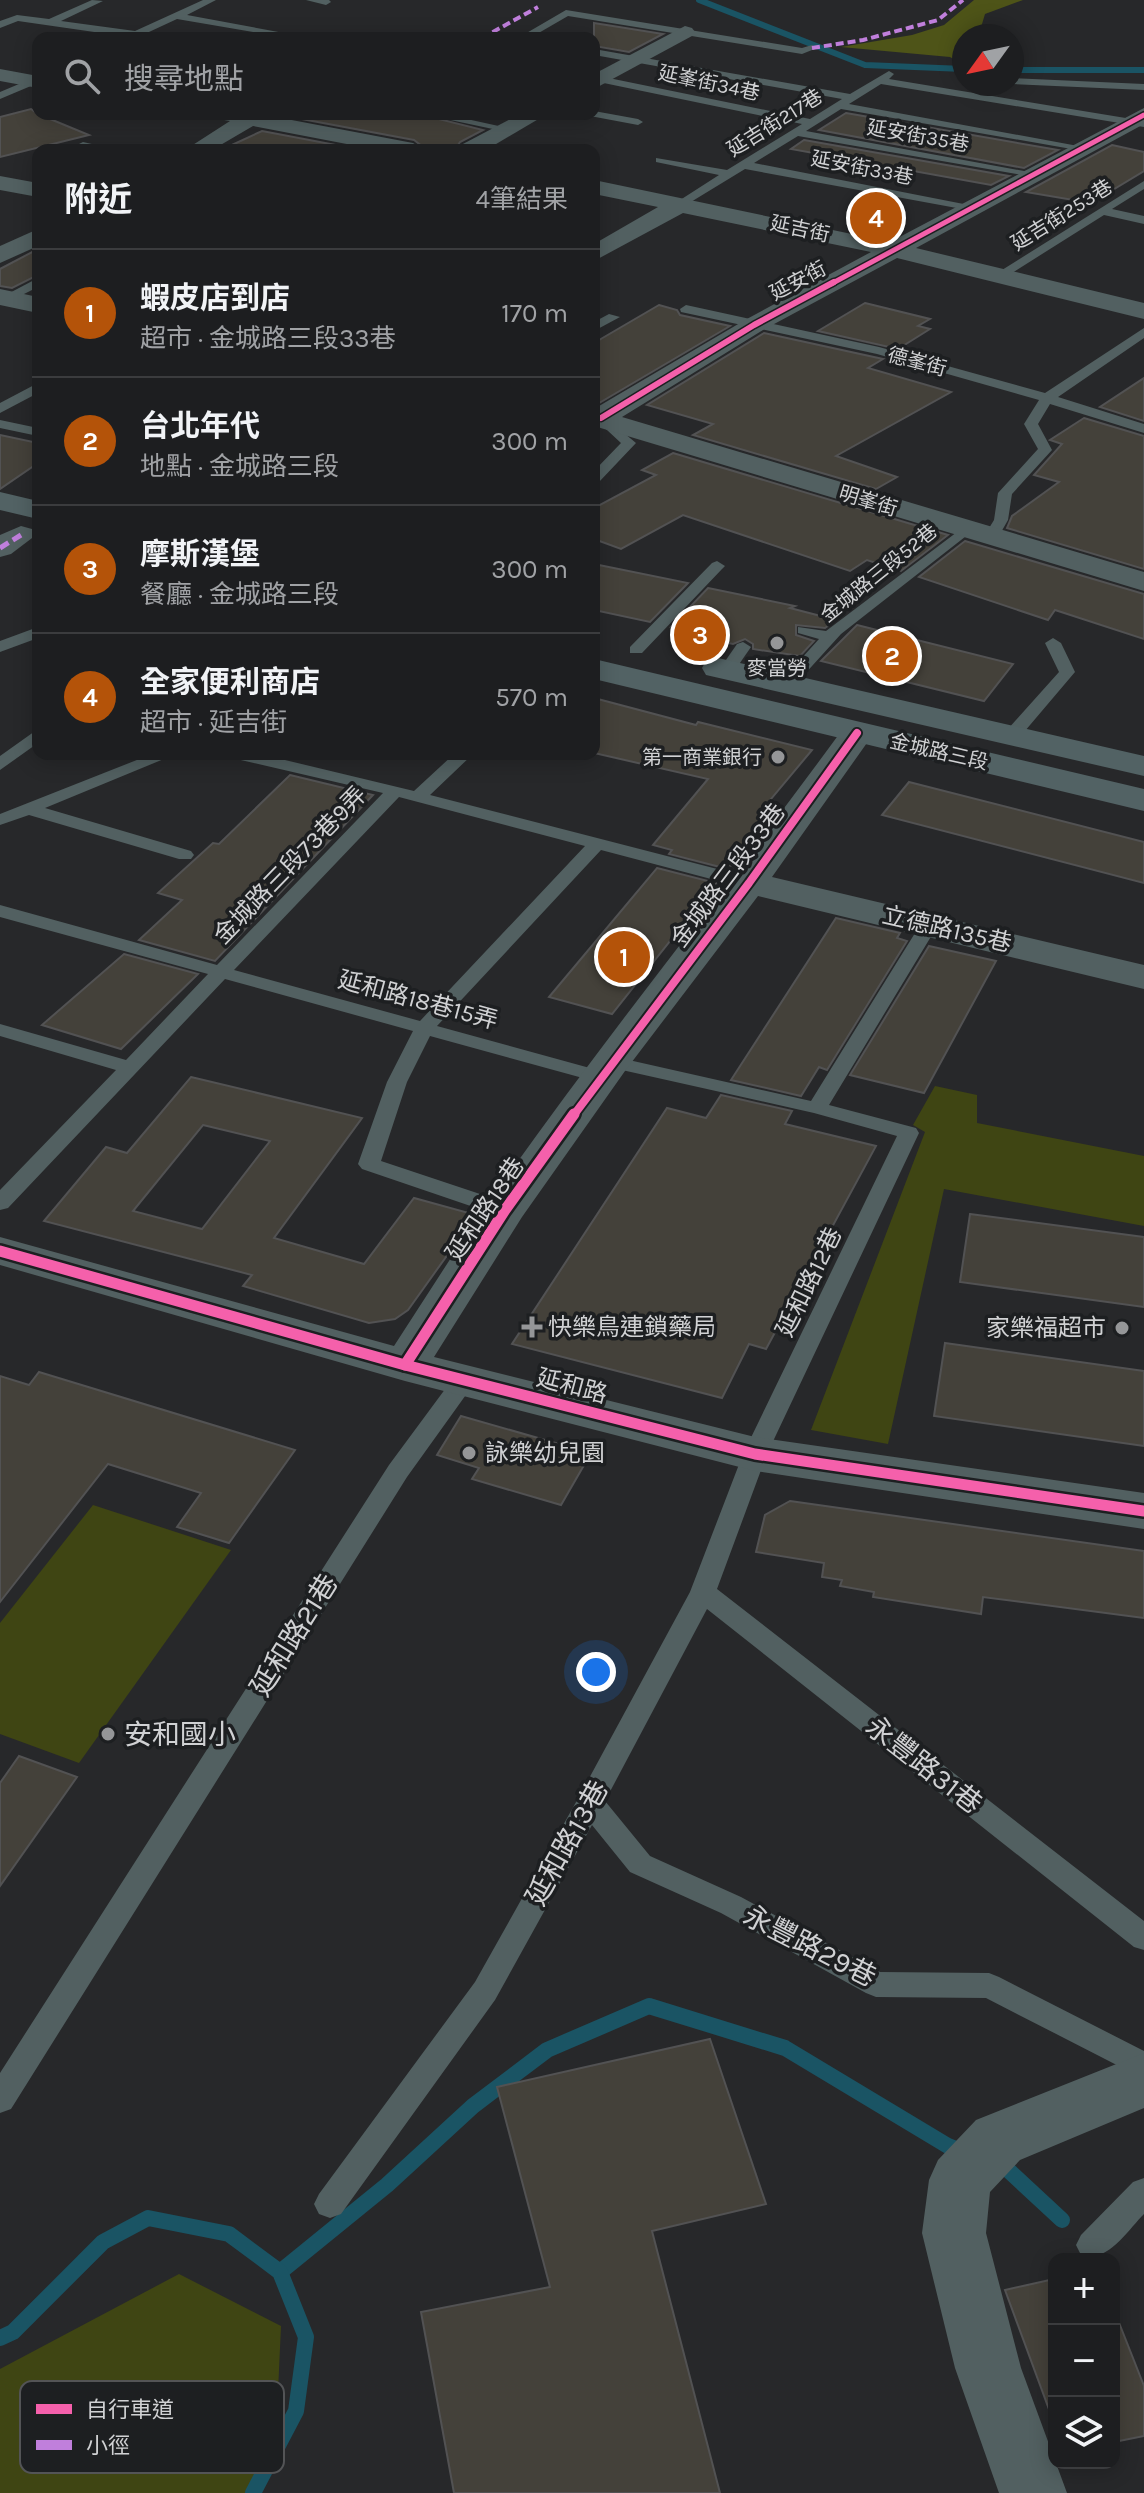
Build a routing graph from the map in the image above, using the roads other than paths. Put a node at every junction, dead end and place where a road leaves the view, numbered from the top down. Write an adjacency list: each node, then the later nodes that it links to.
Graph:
1 (211, 0): 6 (lane)
2 (311, 0): 4 (lane)
3 (98, 1): 8 (lane)
4 (326, 2)
5 (0, 16): 7 (lane)
6 (177, 16): 11 (lane); 12 (lane)
7 (17, 18): 8 (lane); 9 (lane)
8 (50, 22): 10 (lane)
9 (0, 25)
10 (109, 32)
11 (141, 32)
12 (271, 32)
13 (533, 32): 14 (lane)
14 (685, 32): 15 (lane); 17 (street)
15 (812, 48)
16 (600, 53): 17 (lane)
17 (637, 59): 20 (street); 28 (lane)
18 (0, 75): 22 (street)
19 (883, 77): 21 (lane); 28 (lane, 延吉街217巷); 35 (lane)
20 (600, 78)
21 (950, 79)
22 (32, 80)
23 (600, 81): 37 (lane, 延峯街34巷)
24 (1024, 82): 26 (lane)
25 (32, 83): 27 (lane)
26 (1144, 87)
27 (0, 96)
28 (851, 97): 29 (lane, 延吉街217巷)
29 (839, 105): 37 (lane, 延吉街217巷); 43 (lane)
30 (600, 115): 36 (lane)
31 (248, 120): 40 (street)
32 (274, 120): 41 (street)
33 (459, 120): 38 (lane)
34 (524, 120): 38 (street)
35 (1139, 120): 43 (street, 延安街)
36 (638, 122)
37 (810, 122): 39 (lane, 延吉街217巷)
38 (507, 129): 42 (street)
39 (795, 132): 45 (lane, 延吉街217巷); 47 (lane, 延安街35巷)
40 (206, 144)
41 (385, 144)
42 (480, 144)
43 (1083, 148): 47 (street, 延安街)
44 (660, 160): 46 (lane)
45 (744, 165): 46 (lane, 延吉街217巷); 53 (lane, 延安街33巷)
46 (729, 174): 52 (lane, 延吉街217巷)
47 (1034, 174): 53 (street, 延安街)
48 (0, 183): 51 (street)
49 (1142, 187): 54 (lane, 延吉街253巷)
50 (600, 188): 52 (street, 延吉街)
51 (32, 189)
52 (681, 204): 57 (street); 58 (street, 延吉街)
53 (973, 207): 58 (street, 延安街)
54 (1103, 211): 55 (lane); 60 (lane, 延吉街253巷)
55 (1144, 220)
56 (32, 239): 59 (street)
57 (600, 247)
58 (895, 250): 60 (street, 延吉街); 68 (street, 延安街)
59 (0, 256)
60 (1000, 275): 65 (street, 延吉街)
61 (32, 285): 62 (lane)
62 (3, 298): 63 (street)
63 (32, 304)
64 (686, 309): 68 (lane, 德峯街)
65 (1144, 311)
66 (614, 317): 67 (lane)
67 (600, 324)
68 (754, 325): 71 (lane, 德峯街); 73 (street, 延安街)
69 (1144, 332): 71 (lane)
70 (32, 390): 72 (lane)
71 (1047, 398): 77 (lane, 德峯街); 82 (lane)
72 (0, 409)
73 (600, 417)
74 (600, 419): 82 (street, 明峯街)
75 (600, 420): 79 (lane)
76 (0, 424): 78 (lane)
77 (1144, 429)
78 (32, 431)
79 (600, 473)
80 (0, 501): 81 (main road)
81 (32, 509)
82 (978, 534): 84 (street, 明峯街); 87 (lane, 金城路三段52巷)
83 (717, 566): 91 (lane)
84 (1144, 582)
85 (804, 630): 87 (lane)
86 (32, 634): 90 (lane)
87 (830, 637): 93 (lane, 金城路三段52巷)
88 (600, 642): 91 (main road, 金城路三段)
89 (1053, 643): 95 (lane)
90 (0, 647)
91 (636, 650): 93 (main road, 金城路三段)
92 (600, 670): 94 (main road, 金城路三段)
93 (787, 684): 95 (main road, 金城路三段)
94 (857, 733): 104 (main road, 金城路三段); 109 (street, 金城路三段33巷)
95 (1013, 734): 101 (main road, 金城路三段)
96 (32, 739): 100 (lane)
97 (152, 760): 105 (lane)
98 (263, 760): 102 (lane)
99 (457, 760): 103 (lane)
100 (0, 765)
101 (1144, 766)
102 (395, 791): 103 (lane); 112 (lane, 金城路三段73巷9弄)
103 (417, 797): 107 (lane)
104 (1144, 800)
105 (29, 809): 106 (lane); 108 (lane)
106 (0, 820)
107 (597, 844): 109 (lane); 114 (lane)
108 (185, 855)
109 (749, 883): 111 (street, 立德路135巷); 117 (street, 金城路三段33巷)
110 (0, 911): 112 (lane, 延和路18巷15弄)
111 (929, 925): 113 (street, 立德路135巷); 118 (lane)
112 (220, 973): 114 (lane, 延和路18巷15弄); 116 (lane, 金城路三段73巷9弄)
113 (1144, 977)
114 (424, 1028): 117 (lane, 延和路18巷15弄); 121 (lane)
115 (0, 1030): 116 (lane)
116 (132, 1068): 120 (lane, 金城路三段73巷9弄)
117 (606, 1070): 118 (lane, 延和路18巷15弄); 121 (street, 延和路18巷)
118 (817, 1108): 119 (lane, 延和路18巷15弄)
119 (909, 1133): 125 (lane, 延和路12巷)
120 (0, 1203)
121 (505, 1210): 123 (street, 延和路18巷)
122 (0, 1251): 123 (street, 延和路)
123 (405, 1365): 124 (street, 延和路)
124 (465, 1379): 125 (street, 延和路); 132 (lane, 延和路21巷)
125 (755, 1454): 126 (street, 延和路); 127 (lane, 延和路13巷)
126 (1144, 1511)
127 (703, 1592): 128 (lane, 延和路13巷); 129 (lane, 永豐路31巷)
128 (590, 1803): 130 (lane, 永豐路29巷); 134 (lane, 延和路13巷)
129 (1144, 1938)
130 (1144, 2066)
131 (1144, 2080): 136 (street)
132 (0, 2099)
133 (1144, 2192): 135 (lane)
134 (330, 2204)
135 (1092, 2245)
136 (1033, 2493)

